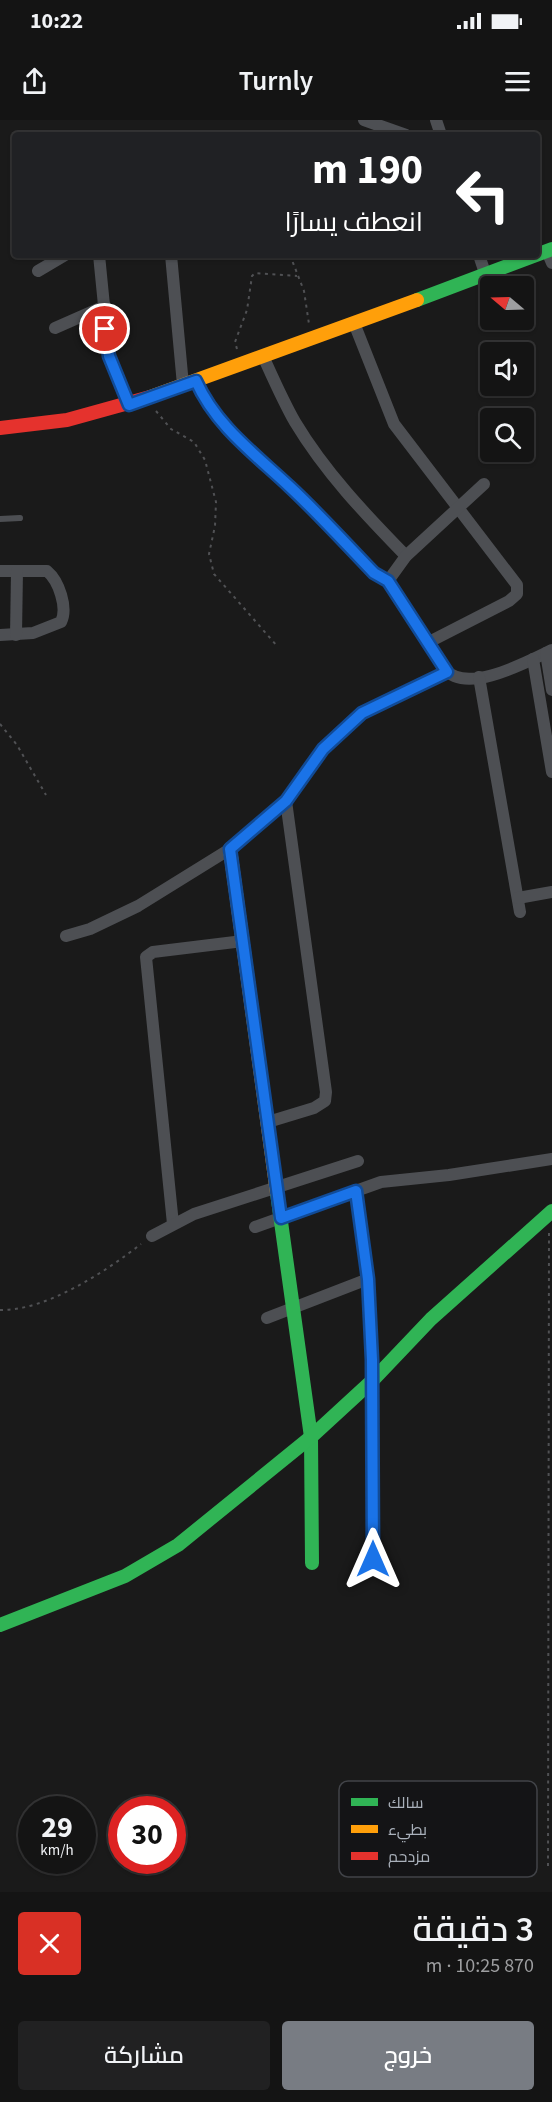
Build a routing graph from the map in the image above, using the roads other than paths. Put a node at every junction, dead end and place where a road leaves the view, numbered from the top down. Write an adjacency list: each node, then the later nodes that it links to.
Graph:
1 (364, 120): 2 (street)
2 (398, 132)
3 (550, 255): 9 (street)
4 (60, 258): 8 (street)
5 (99, 258): 11 (street)
6 (171, 258): 15 (street)
7 (480, 258): 9 (street)
8 (38, 271)
9 (486, 276)
10 (480, 278): 12 (street)
11 (105, 306): 13 (street); 16 (street)
12 (354, 323): 14 (street); 19 (street)
13 (55, 328)
14 (263, 356): 15 (street); 22 (street)
15 (189, 383): 16 (street); 25 (street)
16 (129, 405): 17 (street)
17 (0, 428)
18 (484, 484): 19 (street)
19 (457, 509): 22 (street); 28 (street)
20 (20, 518): 21 (lane)
21 (0, 519)
22 (406, 556): 25 (street)
23 (0, 571): 24 (street)
24 (16, 571): 27 (street); 27 (street)
25 (388, 581): 28 (street)
26 (0, 635): 27 (street)
27 (16, 635)
28 (429, 642): 31 (street)
29 (549, 651): 30 (street); 33 (street)
30 (533, 659): 32 (street); 34 (street)
31 (447, 672): 32 (street); 35 (street)
32 (479, 677): 38 (street)
33 (552, 690)
34 (552, 772)
35 (286, 801): 36 (street); 42 (street)
36 (230, 849): 40 (street); 41 (street)
37 (552, 892): 38 (street)
38 (518, 898): 39 (street)
39 (520, 912)
40 (66, 936)
41 (243, 941): 42 (street); 49 (street)
42 (268, 1122): 45 (street)
43 (552, 1159): 46 (street)
44 (358, 1161): 45 (street)
45 (278, 1189): 48 (street); 49 (street)
46 (356, 1191): 48 (street); 52 (street)
47 (548, 1214): 55 (street)
48 (281, 1218): 50 (street); 53 (street)
49 (173, 1224): 51 (street)
50 (255, 1227)
51 (152, 1236)
52 (368, 1279): 53 (street); 55 (street)
53 (294, 1308): 54 (street); 56 (street)
54 (267, 1318)
55 (373, 1380): 56 (street); 57 (street)
56 (311, 1437): 58 (street); 59 (street)
57 (373, 1559)
58 (312, 1563)
59 (0, 1625)

